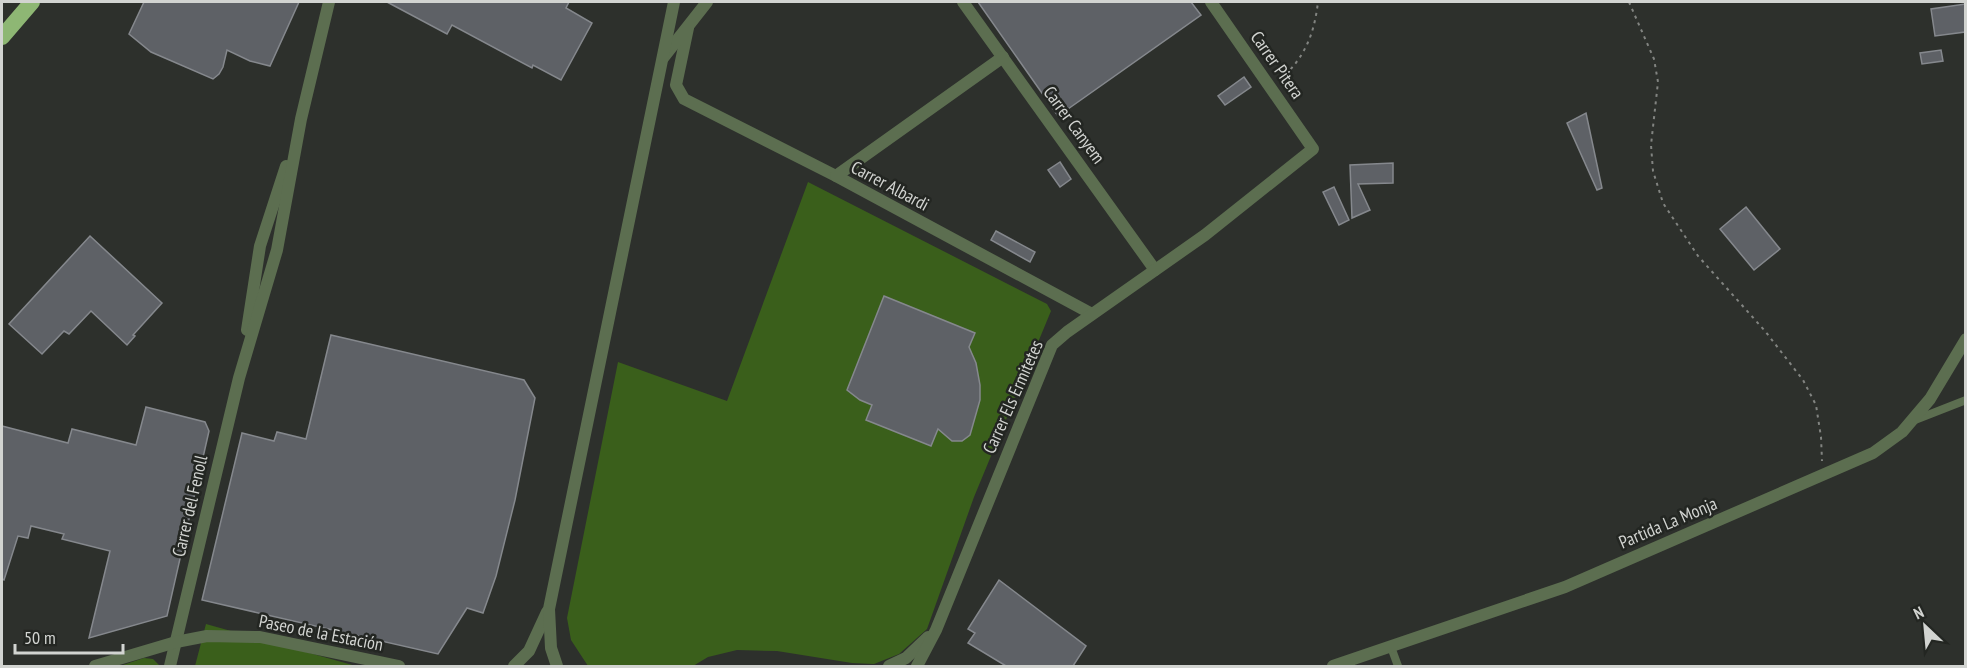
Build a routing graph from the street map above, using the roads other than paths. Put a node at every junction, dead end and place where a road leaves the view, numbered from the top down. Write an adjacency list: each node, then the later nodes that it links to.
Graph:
1 (32, 2): 7 (highway)
2 (329, 2): 13 (street, Carrer del Fenoll)
3 (674, 2): 12 (street)
4 (707, 2): 8 (street)
5 (963, 2): 11 (street, Carrer Canyem)
6 (1211, 2): 14 (street, Carrer Pitera)
7 (18, 17): 9 (highway); 10 (highway)
8 (688, 28): 12 (street); 15 (street, Carrer Albardi)
9 (2, 32)
10 (2, 37)
11 (1003, 57): 15 (street); 16 (street, Carrer Canyem)
12 (661, 61): 22 (street)
13 (301, 119): 19 (street, Carrer del Fenoll); 19 (street, Carrer del Fenoll)
14 (1313, 149): 16 (street, Carrer Els Ermitetes)
15 (836, 176): 17 (street, Carrer Albardi)
16 (1155, 270): 17 (street, Carrer Els Ermitetes)
17 (1092, 314): 23 (street, Carrer Els Ermitetes)
18 (1965, 339): 21 (street, Partida La Monja)
19 (239, 378): 24 (street, Carrer del Fenoll)
20 (1965, 400): 21 (lane)
21 (1910, 422): 25 (street, Partida La Monja)
22 (549, 609): 29 (street); 30 (street)
23 (936, 630): 31 (street, Carrer Els Ermitetes); 32 (street, Carrer Els Ermitetes)
24 (176, 642): 26 (street, Paseo de la Estación); 27 (street, Carrer del Fenoll); 28 (street, Paseo de la Estación)
25 (1390, 647): 33 (street, Partida La Monja); 34 (lane)
26 (95, 666)
27 (170, 666)
28 (399, 666)
29 (515, 666)
30 (557, 666)
31 (889, 666)
32 (917, 666)
33 (1334, 666)
34 (1398, 666)

